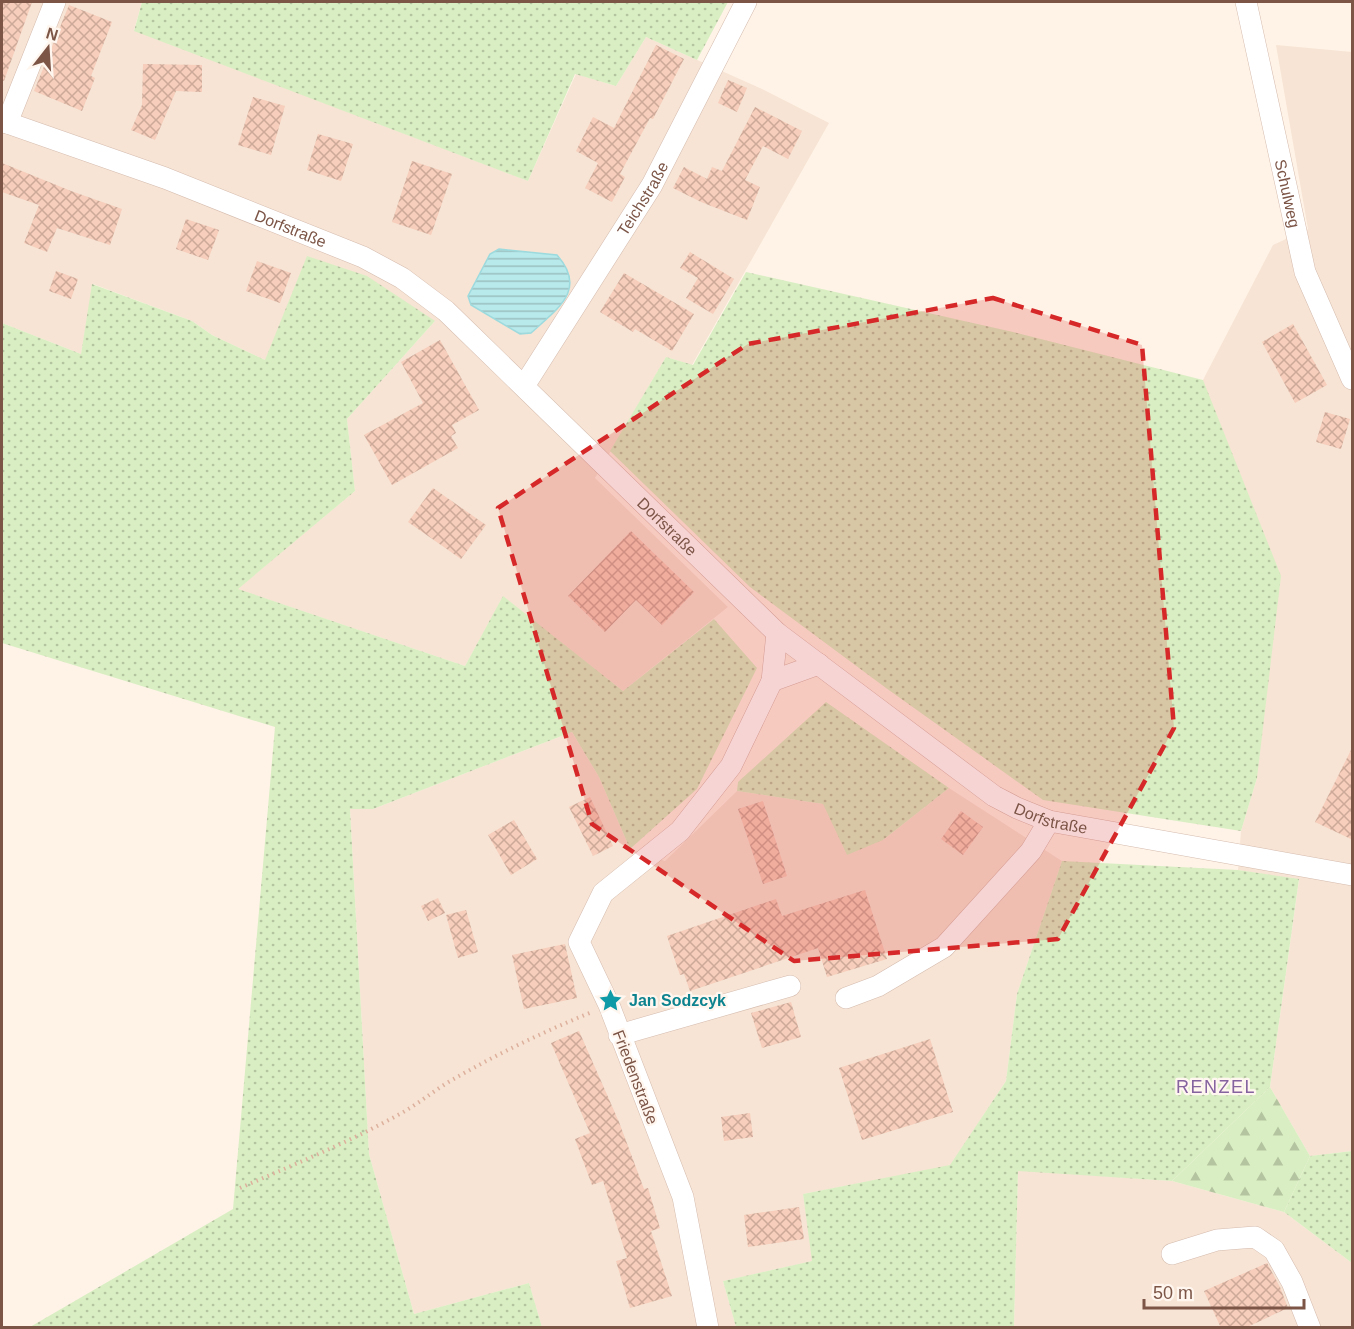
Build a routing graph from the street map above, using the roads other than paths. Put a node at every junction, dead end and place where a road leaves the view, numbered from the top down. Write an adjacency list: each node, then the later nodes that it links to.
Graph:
1 (55, 2): 4 (street)
2 (746, 2): 6 (street, Teichstraße)
3 (1246, 2): 5 (street, Schulweg)
4 (4, 122): 6 (street, Dorfstraße)
5 (1353, 379)
6 (524, 386): 7 (street, Dorfstraße)
7 (777, 633): 8 (street, Dorfstraße); 9 (street, Friedenstraße)
8 (819, 664): 9 (street); 10 (street, Dorfstraße)
9 (772, 681): 14 (street, Friedenstraße)
10 (1049, 821): 11 (street, Dorfstraße); 13 (street)
11 (1351, 870)
12 (790, 986): 14 (street)
13 (846, 998)
14 (619, 1035): 16 (street, Friedenstraße)
15 (1172, 1254): 17 (street)
16 (708, 1328)
17 (1310, 1328)

